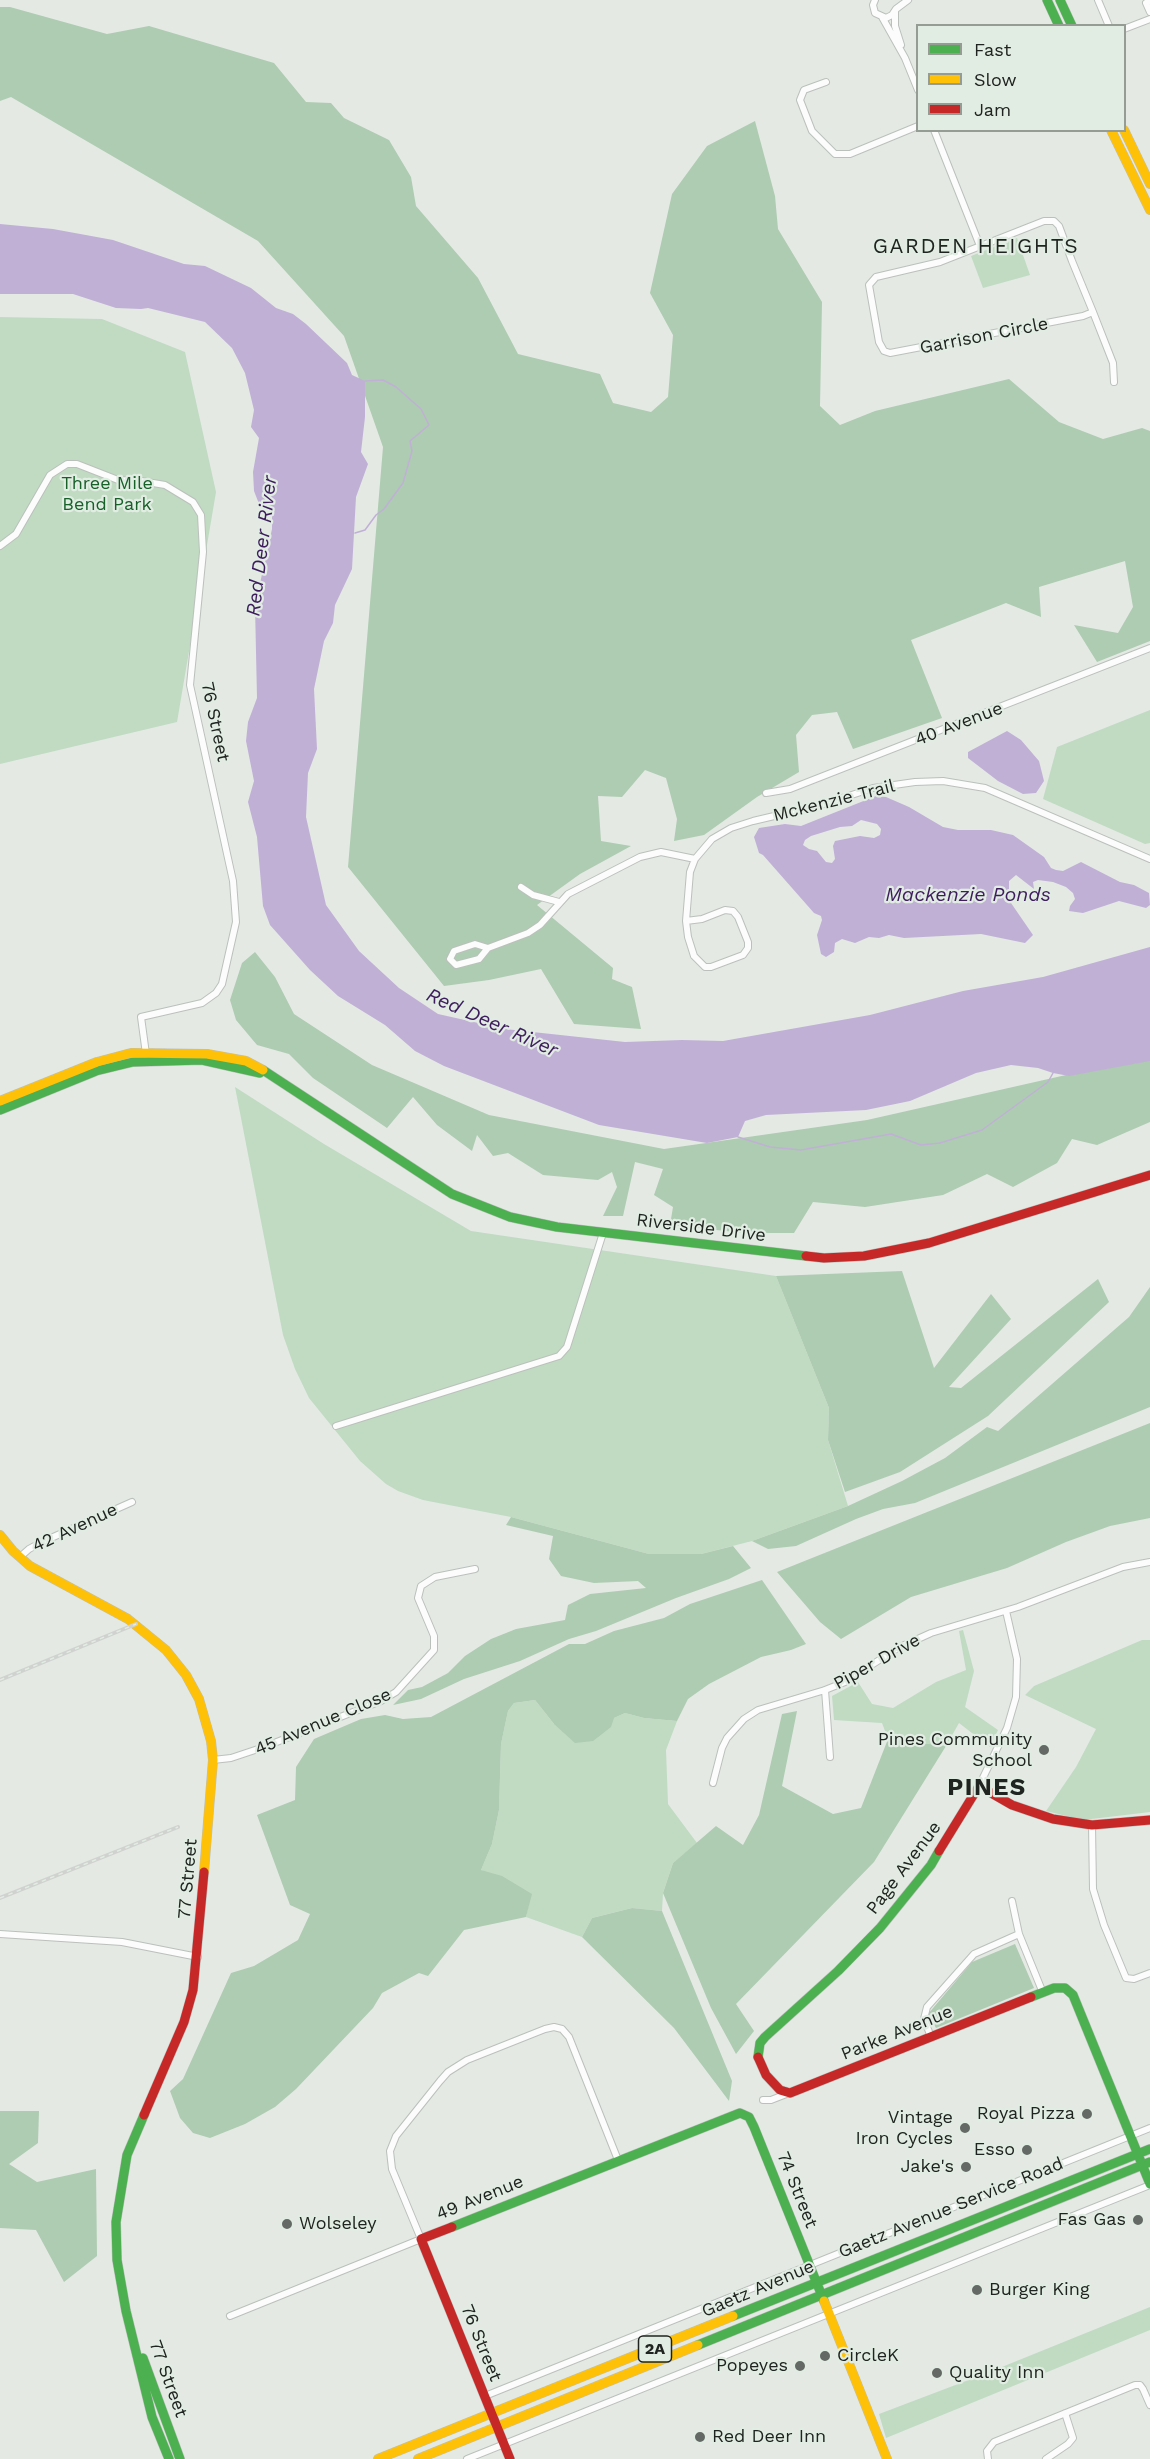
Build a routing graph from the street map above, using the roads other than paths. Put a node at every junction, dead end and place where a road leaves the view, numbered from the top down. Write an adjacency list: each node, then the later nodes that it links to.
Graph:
1 (875, 0): 10 (street)
2 (895, 0): 8 (street)
3 (908, 0): 8 (street)
4 (1047, 0): 12 (main road)
5 (1060, 0): 13 (main road)
6 (1098, 0): 14 (street)
7 (1147, 1): 9 (street)
8 (896, 10): 10 (street); 16 (street)
9 (1150, 12)
10 (882, 17): 16 (street)
11 (1150, 19): 15 (street)
12 (1058, 24)
13 (1071, 24)
14 (1107, 24)
15 (1126, 29)
16 (904, 58): 18 (street)
17 (826, 82): 19 (street)
18 (916, 85)
19 (916, 127)
20 (935, 132): 25 (street)
21 (1112, 132): 24 (main road)
22 (1125, 132): 23 (main road)
23 (1150, 184)
24 (1150, 210)
25 (980, 246): 26 (street, Garrison Circle); 26 (street, Garrison Circle)
26 (1093, 312): 27 (street)
27 (1114, 382)
28 (0, 546): 37 (street, 76 Street)
29 (1150, 648): 30 (street, 40 Avenue)
30 (766, 793)
31 (695, 859): 32 (street, Mckenzie Trail); 34 (street); 35 (street, Mckenzie Trail)
32 (1150, 859)
33 (521, 887): 34 (street)
34 (559, 902): 36 (street)
35 (686, 921): 35 (street, Mckenzie Trail)
36 (488, 948): 36 (street)
37 (147, 1056): 38 (main road, Riverside Drive); 39 (main road, Riverside Drive); 41 (main road, Riverside Drive)
38 (0, 1101)
39 (0, 1110)
40 (1150, 1176): 41 (main road, Riverside Drive)
41 (603, 1233): 42 (street)
42 (336, 1426)
43 (132, 1502): 45 (street, 42 Avenue)
44 (0, 1535): 45 (main road, 77 Street)
45 (20, 1557): 51 (main road, 77 Street)
46 (1150, 1562): 48 (street, Piper Drive)
47 (475, 1569): 51 (street, 45 Avenue Close)
48 (1006, 1611): 49 (street, Piper Drive); 53 (street, Page Avenue)
49 (825, 1690): 50 (street); 52 (street, Piper Drive)
50 (830, 1757)
51 (213, 1760): 59 (main road, 77 Street)
52 (712, 1783)
53 (979, 1786): 55 (main road); 63 (main road, Page Avenue)
54 (1150, 1820): 55 (main road)
55 (1092, 1825): 60 (street)
56 (1012, 1901): 58 (street)
57 (0, 1934): 59 (street)
58 (1019, 1934): 61 (street); 62 (street)
59 (198, 1957): 77 (main road, 77 Street)
60 (1150, 1973)
61 (1043, 1993): 62 (main road, Parke Avenue); 67 (main road, Parke Avenue)
62 (931, 2037): 63 (main road, Parke Avenue)
63 (790, 2093): 64 (street, Parke Avenue)
64 (763, 2100)
65 (743, 2113): 70 (main road, 49 Avenue); 74 (main road, 74 Street)
66 (1150, 2128): 67 (street, Gaetz Avenue Service Road)
67 (1131, 2136): 69 (main road); 74 (street, Gaetz Avenue Service Road)
68 (1150, 2149): 69 (main road, Gaetz Avenue / 2A)
69 (1138, 2154): 71 (main road); 75 (main road, Gaetz Avenue / 2A)
70 (618, 2160): 73 (main road, 49 Avenue); 73 (street)
71 (1146, 2163): 72 (main road); 76 (main road, Gaetz Avenue / 2A)
72 (1150, 2184): 78 (street)
73 (421, 2239): 79 (street, 49 Avenue); 80 (main road, 76 Street)
74 (809, 2264): 75 (main road, 74 Street); 80 (street, Gaetz Avenue Service Road)
75 (816, 2282): 76 (main road, 74 Street); 82 (main road, Gaetz Avenue / 2A)
76 (822, 2295): 78 (main road, 74 Street); 84 (main road, Gaetz Avenue / 2A)
77 (126, 2311): 86 (main road, 77 Street); 87 (main road, 77 Street)
78 (829, 2314): 85 (street); 92 (main road, 74 Street)
79 (230, 2316)
80 (485, 2396): 82 (main road, 76 Street)
81 (1150, 2405): 83 (street)
82 (492, 2413): 84 (main road, 76 Street); 88 (main road, Gaetz Avenue / 2A)
83 (1065, 2413): 93 (street); 94 (street)
84 (497, 2426): 85 (main road, 76 Street); 89 (main road, Gaetz Avenue / 2A)
85 (504, 2444): 90 (street); 91 (main road, 76 Street)
86 (169, 2459)
87 (180, 2459)
88 (378, 2459)
89 (418, 2459)
90 (468, 2459)
91 (510, 2459)
92 (887, 2459)
93 (988, 2459)
94 (1047, 2459)

